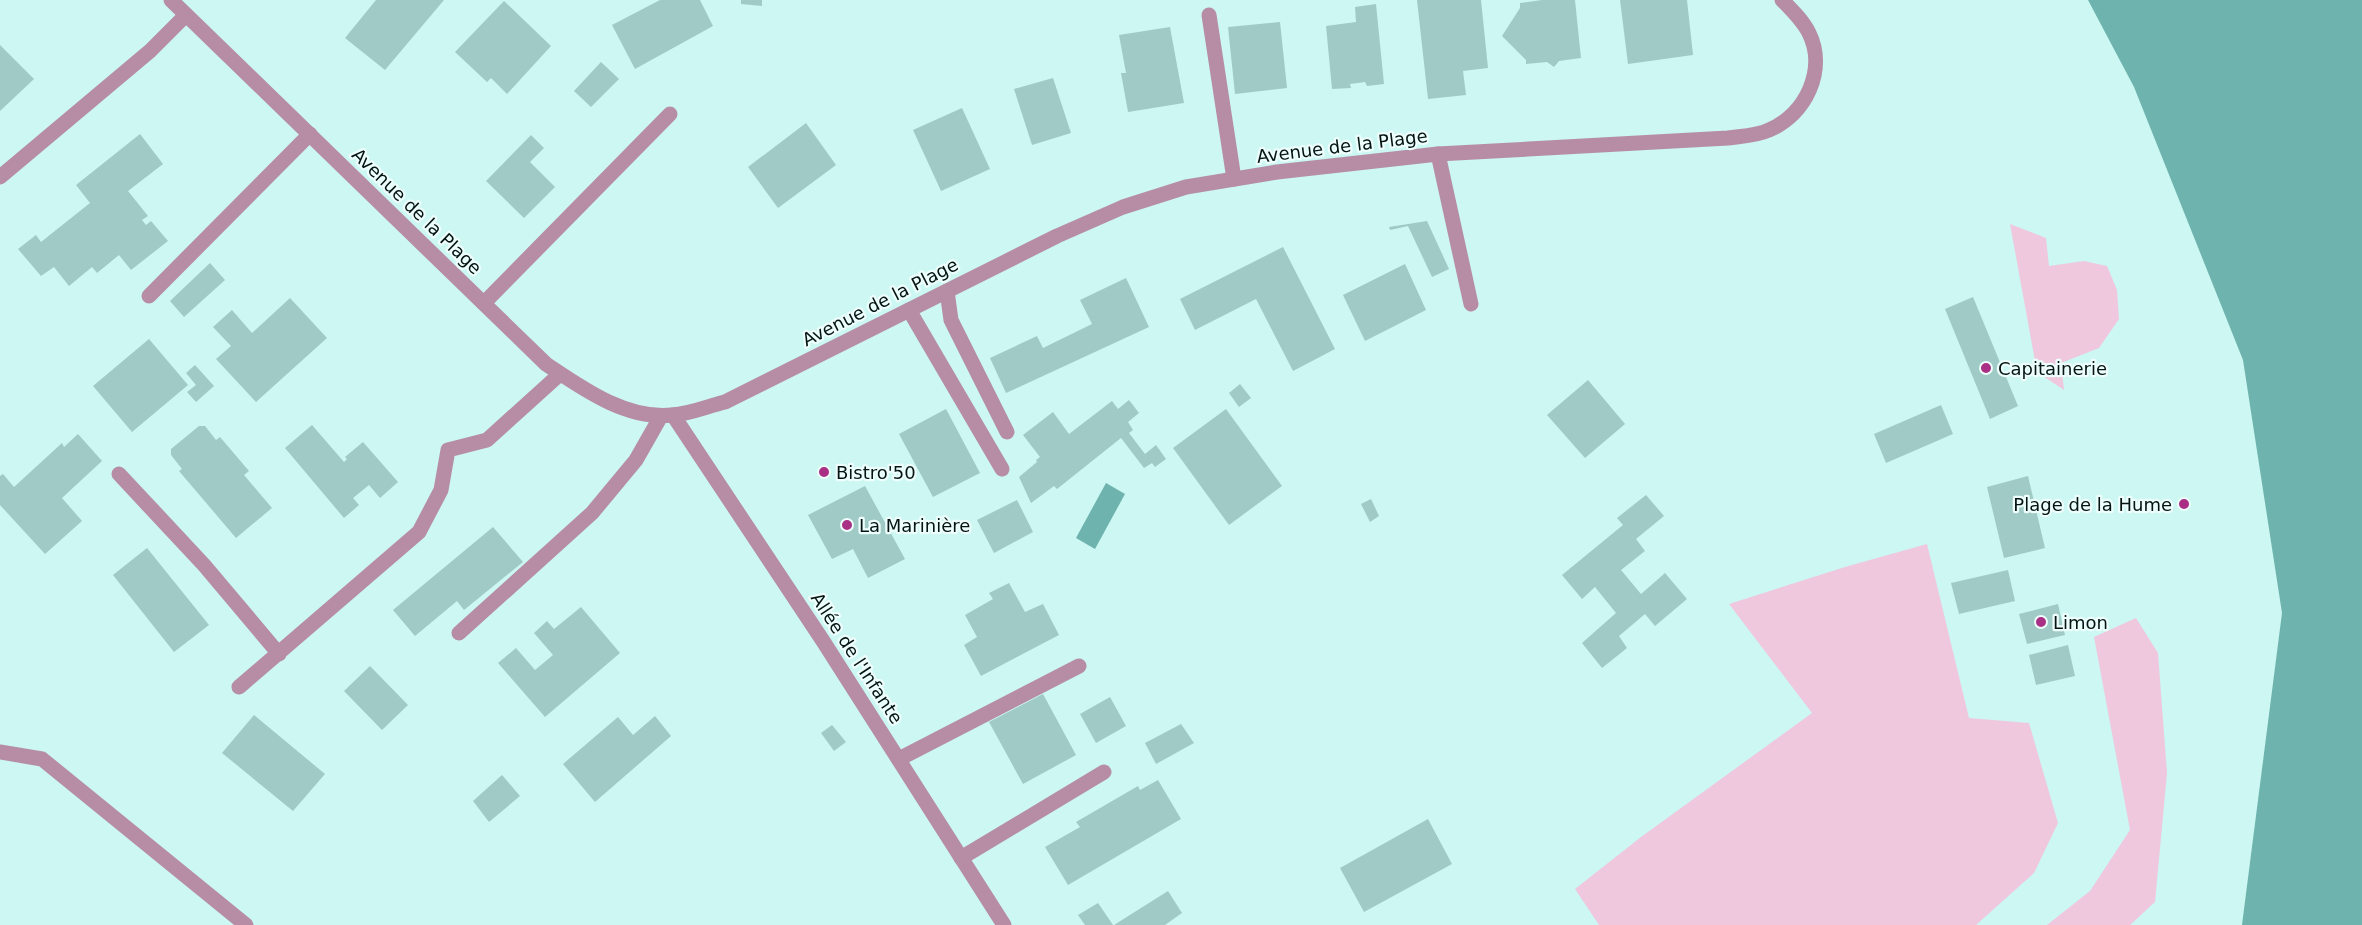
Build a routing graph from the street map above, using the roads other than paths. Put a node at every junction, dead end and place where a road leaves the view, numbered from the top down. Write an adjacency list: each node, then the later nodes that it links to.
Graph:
1 (171, 0): 3 (street, Avenue de la Plage)
2 (1782, 0): 7 (street, Avenue de la Plage)
3 (186, 15): 6 (street, Avenue de la Plage); 8 (street)
4 (1209, 15): 9 (street)
5 (670, 114): 12 (street)
6 (310, 134): 11 (street); 12 (street, Avenue de la Plage)
7 (1438, 154): 9 (street, Avenue de la Plage); 13 (street)
8 (0, 177)
9 (1234, 179): 10 (street, Avenue de la Plage)
10 (946, 291): 14 (street, Avenue de la Plage); 17 (street)
11 (149, 296)
12 (484, 303): 15 (street, Avenue de la Plage)
13 (1471, 304)
14 (909, 310): 16 (street, Avenue de la Plage); 18 (street)
15 (560, 374): 16 (street, Avenue de la Plage); 21 (street)
16 (667, 416): 20 (street); 25 (street, Allée de l'Infante)
17 (1007, 432)
18 (1002, 469)
19 (119, 474): 21 (street)
20 (459, 633)
21 (279, 654): 23 (street)
22 (1079, 666): 25 (street)
23 (239, 687)
24 (0, 752): 28 (street)
25 (898, 759): 27 (street, Allée de l'Infante)
26 (1104, 772): 27 (street)
27 (961, 858): 29 (street, Allée de l'Infante)
28 (246, 925)
29 (1004, 925)

